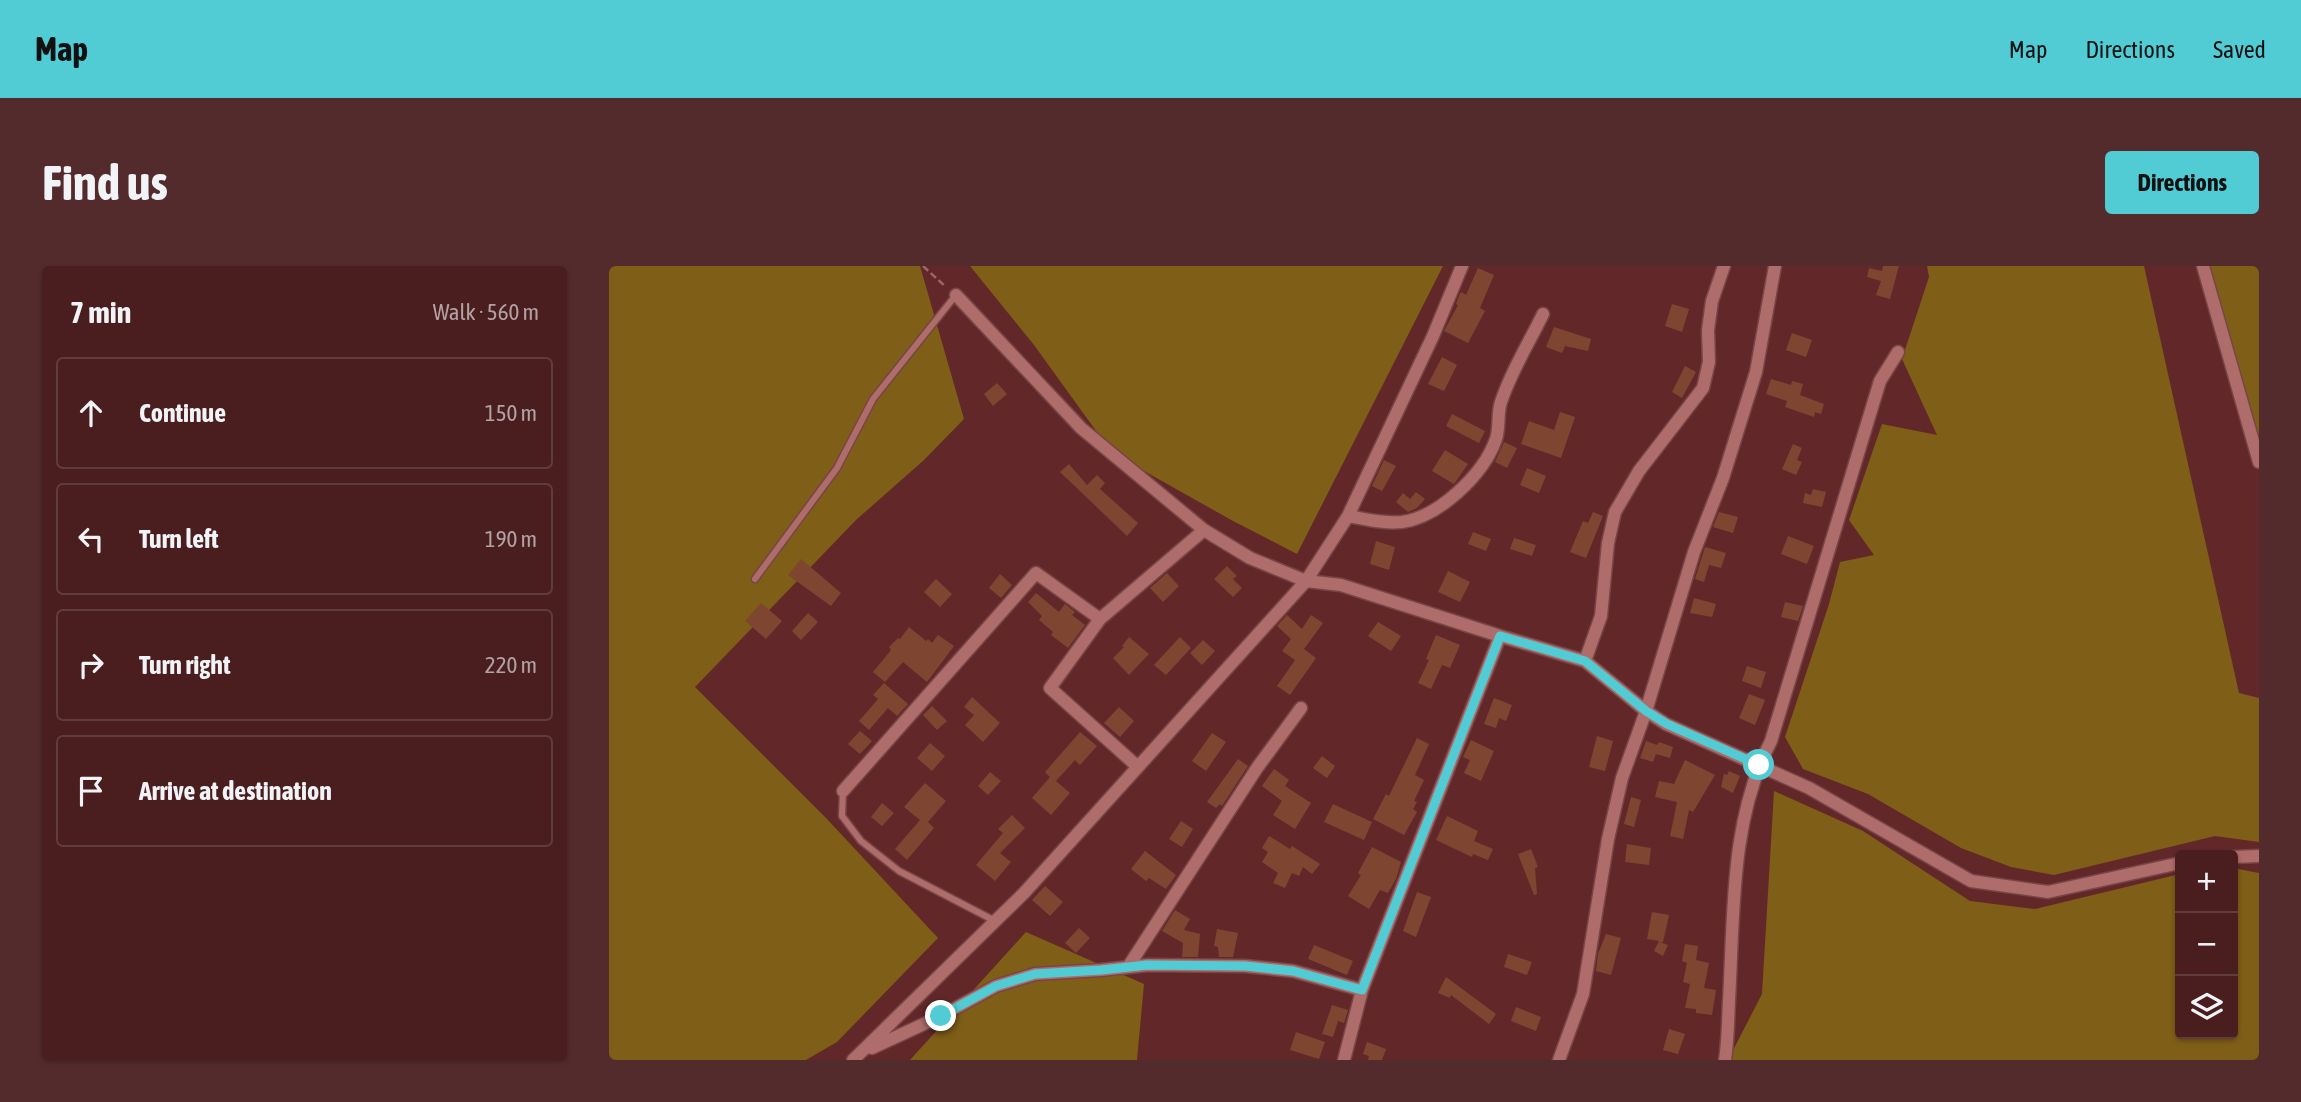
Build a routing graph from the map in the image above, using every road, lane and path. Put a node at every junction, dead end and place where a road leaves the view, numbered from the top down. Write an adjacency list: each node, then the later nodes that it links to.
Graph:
1 (923, 266): 6 (path)
2 (1462, 266): 10 (street)
3 (1724, 266): 16 (street)
4 (1775, 266): 18 (street)
5 (2203, 266): 9 (street)
6 (956, 295): 11 (street); 12 (lane)
7 (1543, 314): 10 (street)
8 (1898, 352): 19 (street)
9 (2259, 462)
10 (1348, 516): 13 (street)
11 (1204, 530): 13 (street); 14 (street)
12 (755, 579)
13 (1306, 581): 15 (street); 20 (street)
14 (1100, 619): 20 (street); 21 (street)
15 (1500, 636): 16 (street); 27 (street)
16 (1585, 661): 18 (street)
17 (1301, 708): 26 (street)
18 (1646, 711): 19 (street); 30 (street)
19 (1759, 765): 24 (street); 31 (street)
20 (1138, 767): 25 (street)
21 (843, 791): 25 (lane)
22 (2259, 856): 23 (street)
23 (2238, 857)
24 (2175, 864)
25 (997, 922): 28 (street)
26 (1128, 967): 27 (street); 28 (street)
27 (1362, 990): 29 (street)
28 (858, 1056)
29 (1344, 1060)
30 (1559, 1060)
31 (1725, 1060)

